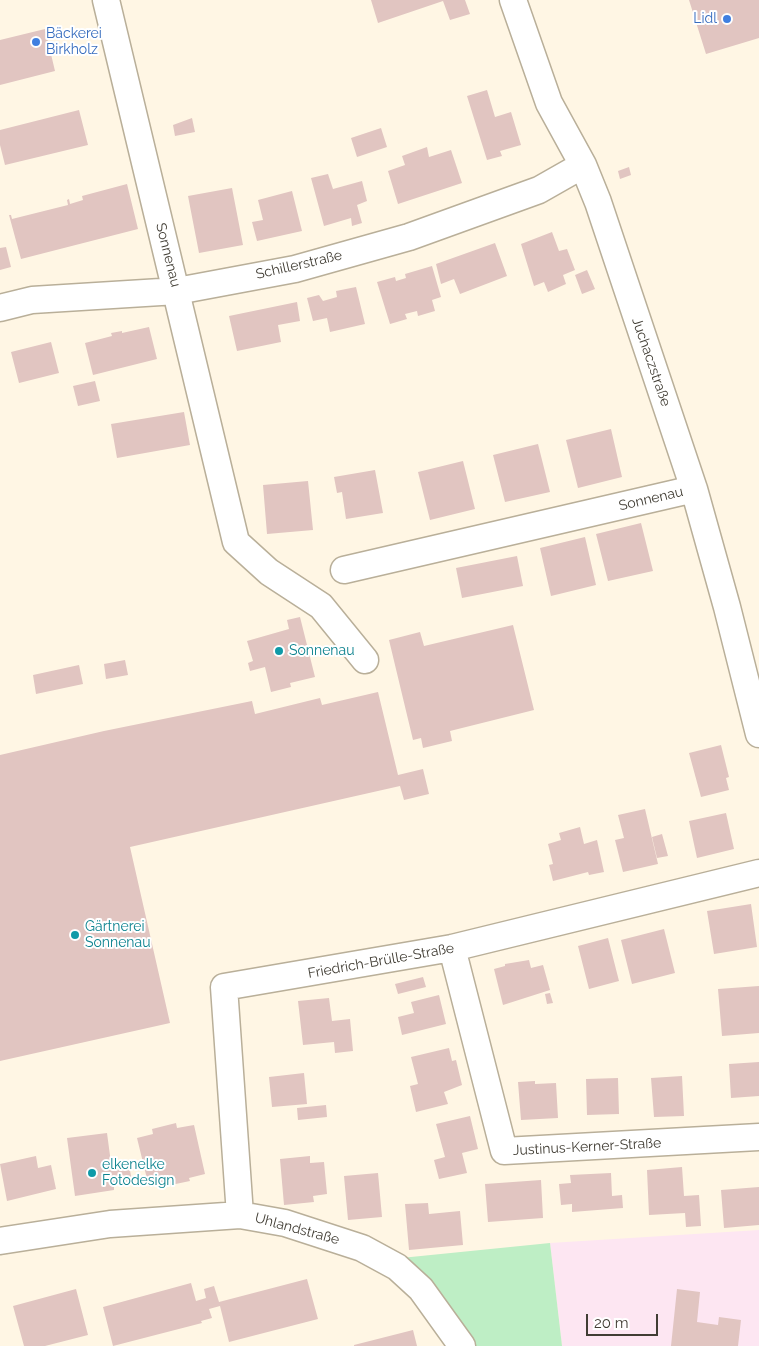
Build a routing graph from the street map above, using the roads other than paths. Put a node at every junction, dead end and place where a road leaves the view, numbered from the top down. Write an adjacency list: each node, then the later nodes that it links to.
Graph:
1 (106, 0): 4 (street, Sonnenau)
2 (513, 0): 3 (street, Juchaczstraße)
3 (583, 165): 4 (street, Schillerstraße); 6 (street, Juchaczstraße)
4 (177, 291): 5 (street, Schillerstraße); 8 (street, Sonnenau)
5 (0, 308)
6 (694, 489): 7 (street, Sonnenau); 9 (street, Juchaczstraße)
7 (344, 570)
8 (365, 660)
9 (759, 734)
10 (759, 873): 11 (street, Friedrich-Brülle-Straße)
11 (452, 948): 12 (street, Justinus-Kerner-Straße); 13 (street, Friedrich-Brülle-Straße)
12 (759, 1137)
13 (240, 1215): 14 (street, Uhlandstraße); 15 (street, Uhlandstraße)
14 (0, 1242)
15 (462, 1346)

